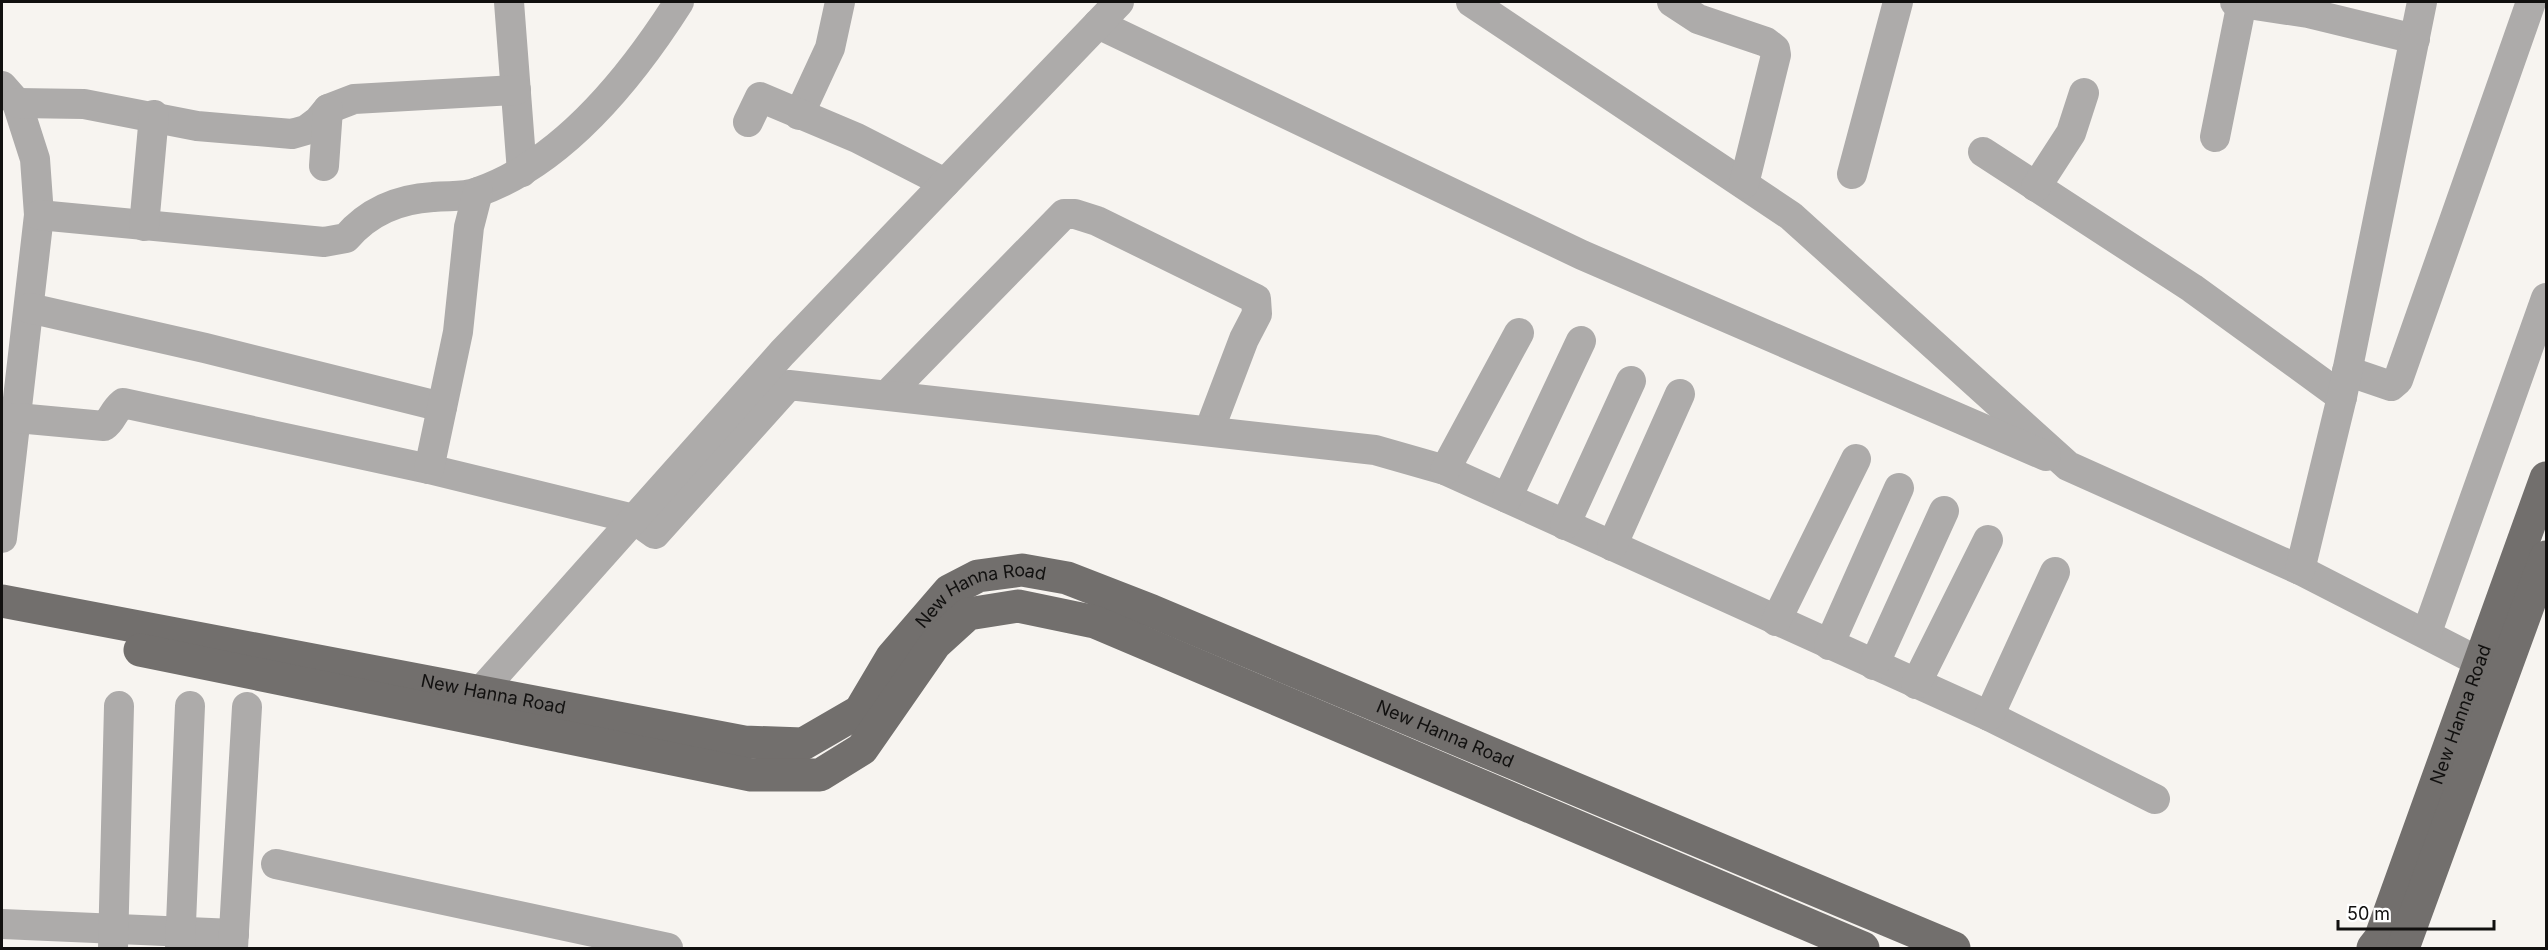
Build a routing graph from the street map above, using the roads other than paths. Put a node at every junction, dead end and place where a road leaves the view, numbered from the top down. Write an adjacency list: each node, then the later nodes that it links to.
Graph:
1 (509, 2): 13 (street)
2 (679, 2): 23 (street)
3 (840, 2): 17 (street)
4 (1119, 2): 11 (street)
5 (1472, 2): 26 (street)
6 (1672, 2): 26 (street)
7 (1898, 2): 24 (street)
8 (2239, 2): 12 (street); 20 (street)
9 (2422, 2): 12 (street)
10 (2531, 2): 36 (street)
11 (1098, 24): 25 (street); 43 (street)
12 (2415, 39): 36 (street)
13 (516, 90): 16 (street); 23 (street)
14 (2084, 93): 27 (street)
15 (9, 94): 18 (street); 29 (street)
16 (328, 109): 18 (street); 22 (street)
17 (799, 115): 19 (street); 25 (street)
18 (154, 116): 30 (street)
19 (748, 122)
20 (2216, 137)
21 (1983, 152): 27 (street)
22 (324, 166)
23 (522, 172): 28 (street)
24 (1852, 174)
25 (945, 183): 50 (street)
26 (1744, 184): 43 (street)
27 (2036, 186): 36 (street)
28 (478, 192): 30 (street); 39 (street)
29 (39, 215): 30 (street); 32 (street)
30 (144, 226)
31 (2547, 298): 61 (street)
32 (29, 308): 39 (street); 40 (street)
33 (1519, 333): 45 (street)
34 (1581, 341): 48 (street)
35 (1631, 381): 51 (street)
36 (2344, 384): 56 (street)
37 (1680, 394): 54 (street)
38 (887, 395): 41 (street); 41 (street); 50 (street)
39 (442, 406): 44 (street)
40 (17, 418): 44 (street); 52 (street)
41 (1209, 431): 45 (street)
42 (1856, 459): 59 (street)
43 (2068, 466): 56 (street)
44 (429, 469): 50 (street)
45 (1445, 470): 48 (street)
46 (2547, 478): 64 (main road, New Hanna Road)
47 (1899, 488): 62 (street)
48 (1507, 498): 51 (street)
49 (1944, 511): 63 (street)
50 (634, 519): 66 (street)
51 (1565, 525): 54 (street)
52 (2, 538)
53 (1988, 540): 65 (street)
54 (1612, 546): 59 (street)
55 (2547, 557): 64 (main road, New Hanna Road)
56 (2300, 570): 61 (street)
57 (2055, 572): 70 (street)
58 (2, 601): 66 (main road, New Hanna Road)
59 (1776, 621): 62 (street)
60 (2, 624): 66 (main road, New Hanna Road)
61 (2427, 633): 64 (street)
62 (1829, 645): 63 (street)
63 (1874, 665): 65 (street)
64 (2493, 668): 80 (main road, New Hanna Road); 81 (main road, New Hanna Road)
65 (1916, 684): 70 (street)
66 (471, 704): 78 (main road, New Hanna Road); 79 (main road, New Hanna Road)
67 (118, 706): 74 (street)
68 (190, 706): 75 (street)
69 (247, 707): 76 (street)
70 (1989, 716): 71 (street)
71 (2155, 799)
72 (276, 864): 77 (street)
73 (2, 924): 74 (street)
74 (114, 939): 75 (street)
75 (180, 940): 76 (street)
76 (234, 941)
77 (668, 948)
78 (1863, 948)
79 (1954, 948)
80 (2373, 948)
81 (2403, 948)

